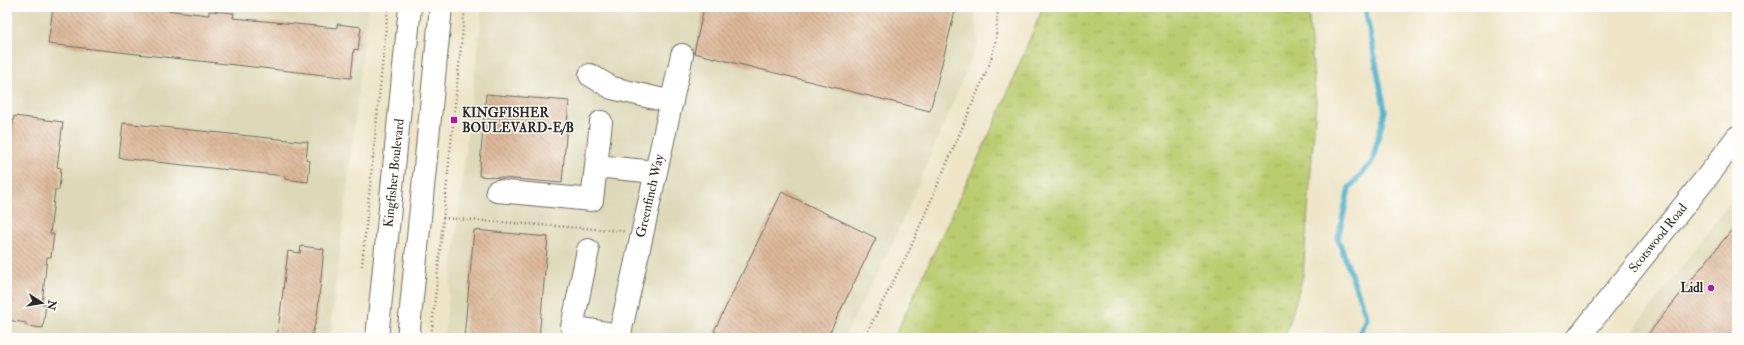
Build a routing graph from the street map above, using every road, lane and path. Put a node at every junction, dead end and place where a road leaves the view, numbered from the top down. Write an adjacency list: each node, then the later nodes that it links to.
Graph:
1 (388, 7): 17 (path)
2 (410, 7): 20 (street, Kingfisher Boulevard)
3 (440, 7): 21 (street)
4 (465, 7): 14 (path)
5 (998, 7): 23 (path)
6 (682, 55): 8 (street, Greenfinch Way)
7 (590, 75): 8 (street)
8 (672, 102): 12 (street, Greenfinch Way)
9 (601, 122): 11 (street)
10 (1737, 137): 24 (street, Scotswood Road)
11 (596, 166): 12 (street); 13 (street)
12 (656, 172): 19 (street, Greenfinch Way)
13 (497, 191)
14 (443, 218): 15 (path); 22 (path)
15 (628, 232)
16 (588, 250): 18 (street)
17 (362, 267)
18 (571, 333): 19 (street)
19 (619, 336)
20 (377, 338)
21 (408, 338)
22 (431, 338)
23 (864, 338)
24 (1578, 338)

